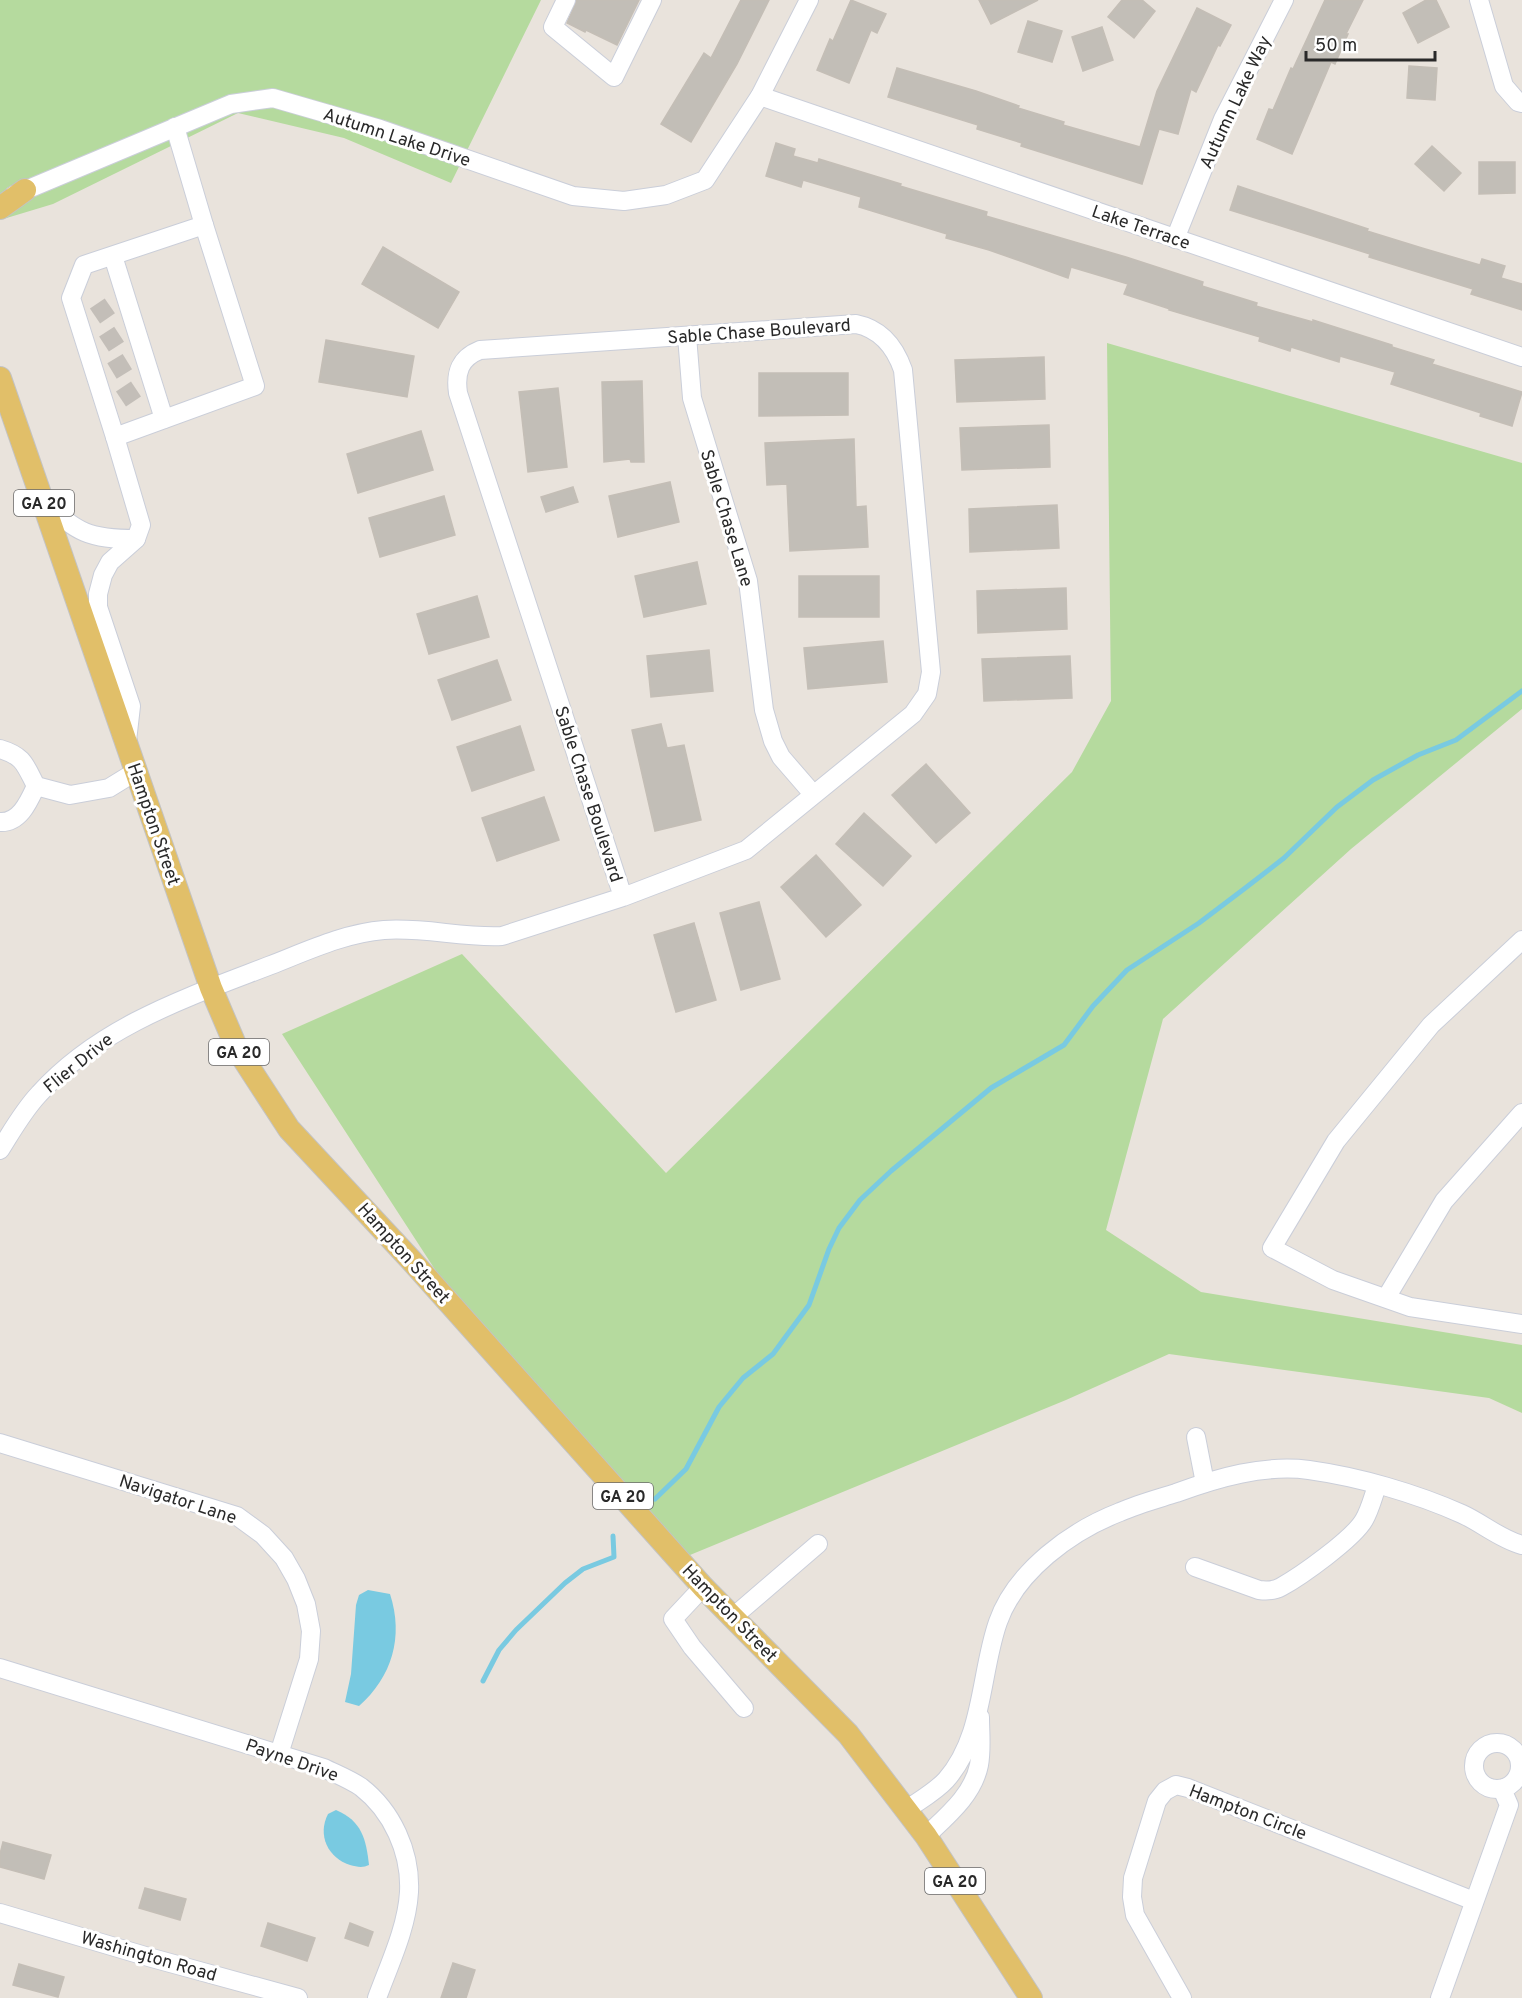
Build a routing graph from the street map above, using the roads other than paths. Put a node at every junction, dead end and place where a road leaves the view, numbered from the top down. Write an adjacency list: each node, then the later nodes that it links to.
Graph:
1 (566, 0): 2 (street)
2 (652, 0)
3 (809, 0): 6 (street, Autumn Lake Drive)
4 (1284, 0): 14 (street, Autumn Lake Way)
5 (1479, 0): 7 (street)
6 (760, 96): 8 (street, Autumn Lake Drive); 14 (street, Lake Terrace)
7 (1522, 103)
8 (175, 127): 10 (street, Autumn Lake Drive); 13 (street)
9 (0, 185): 10 (main road)
10 (25, 190): 11 (street, Autumn Lake Drive); 12 (main road)
11 (0, 200)
12 (0, 208)
13 (204, 225): 15 (street); 21 (street)
14 (1175, 239): 19 (street, Lake Terrace)
15 (113, 256): 17 (street); 21 (street)
16 (95, 316): 17 (street)
17 (80, 327): 22 (street)
18 (687, 336): 29 (street, Sable Chase Lane); 29 (street, Sable Chase Boulevard); 31 (street, Sable Chase Boulevard)
19 (1522, 357)
20 (0, 378): 23 (main road, Hampton Street / GA 20)
21 (164, 419): 22 (street)
22 (115, 437): 24 (street)
23 (43, 501): 24 (street); 25 (main road, Hampton Street / GA 20)
24 (136, 539): 25 (street)
25 (127, 747): 27 (main road, Hampton Street / GA 20)
26 (0, 749): 28 (street)
27 (135, 772): 28 (street); 33 (main road, Hampton Street / GA 20)
28 (36, 786): 30 (street)
29 (813, 794): 31 (street, Sable Chase Boulevard)
30 (0, 822)
31 (623, 897): 33 (street, Sable Chase Boulevard)
32 (1522, 940): 36 (street)
33 (211, 988): 35 (street, Flier Drive); 45 (main road, Hampton Street / GA 20)
34 (1522, 1113): 36 (street)
35 (0, 1150)
36 (1386, 1298): 37 (street)
37 (1520, 1321)
38 (1196, 1437): 40 (street)
39 (0, 1443): 50 (street, Navigator Lane)
40 (1205, 1483): 41 (street); 48 (street)
41 (1377, 1486): 43 (street); 44 (street)
42 (818, 1544): 46 (street)
43 (1522, 1545)
44 (1195, 1567)
45 (703, 1587): 46 (main road, Hampton Street / GA 20); 49 (street)
46 (733, 1617): 52 (main road, Hampton Street / GA 20)
47 (0, 1668): 50 (street, Payne Drive)
48 (980, 1706): 52 (street); 53 (street)
49 (744, 1708)
50 (279, 1754): 57 (street, Payne Drive)
51 (1502, 1789): 54 (street)
52 (906, 1809): 53 (main road, Hampton Street / GA 20)
53 (926, 1836): 58 (main road, Hampton Street / GA 20)
54 (1474, 1901): 59 (street, Hampton Circle); 60 (street)
55 (0, 1913): 56 (street, Washington Road)
56 (298, 1998)
57 (377, 1998)
58 (1031, 1998)
59 (1182, 1998)
60 (1440, 1998)

